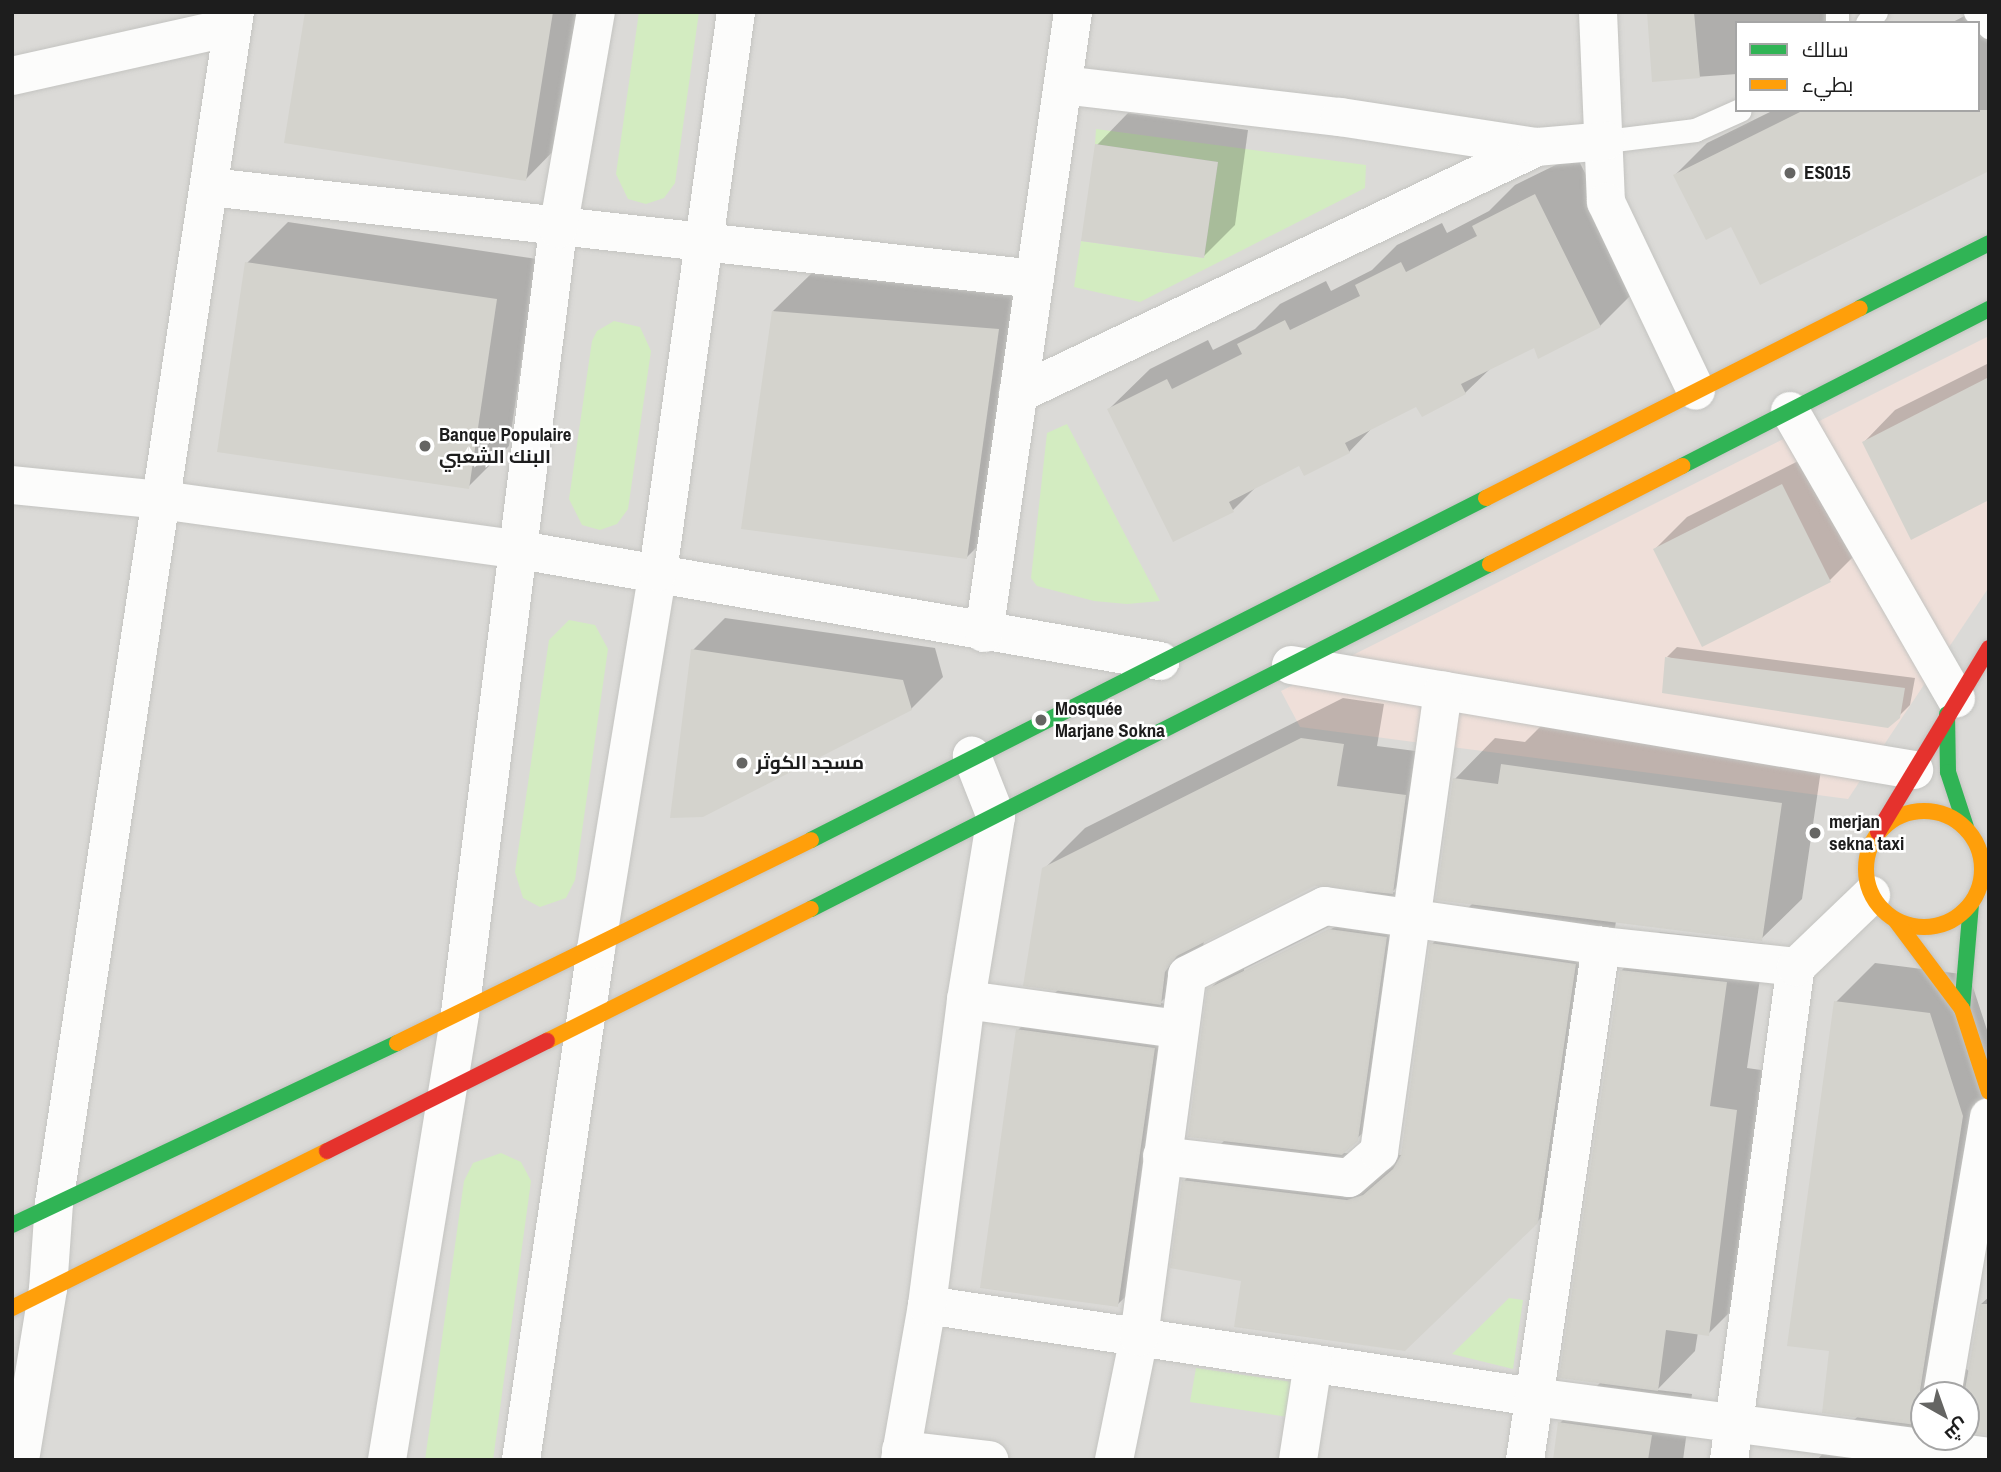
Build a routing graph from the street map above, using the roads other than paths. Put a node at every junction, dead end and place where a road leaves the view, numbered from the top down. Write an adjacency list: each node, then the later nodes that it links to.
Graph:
1 (596, 12): 14 (street)
2 (736, 12): 15 (street)
3 (1073, 12): 9 (street)
4 (1598, 12): 11 (street)
5 (1975, 12): 7 (lane)
6 (234, 20): 8 (street); 13 (street)
7 (1989, 27)
8 (12, 76)
9 (1063, 85): 12 (street); 17 (street)
10 (1736, 112): 11 (lane)
11 (1606, 141): 12 (street); 19 (street)
12 (1537, 147): 20 (street)
13 (210, 187): 14 (street); 23 (street)
14 (558, 229): 15 (street); 24 (street)
15 (705, 242): 17 (street); 25 (street)
16 (1989, 243): 19 (street)
17 (1035, 279): 20 (street)
18 (1989, 309): 21 (street)
19 (1696, 391): 28 (street)
20 (1018, 394): 26 (street)
21 (1790, 411): 29 (street); 31 (street)
22 (12, 485): 23 (street)
23 (161, 500): 24 (street); 52 (street)
24 (520, 550): 25 (street); 45 (street)
25 (657, 572): 26 (street); 41 (street)
26 (984, 633): 28 (street)
27 (1989, 648): 31 (street)
28 (1160, 661): 32 (street)
29 (1291, 665): 30 (street); 34 (street)
30 (1443, 690): 33 (street); 39 (street)
31 (1951, 707): 33 (street); 35 (street)
32 (972, 756): 34 (street); 41 (street)
33 (1914, 770): 36 (street)
34 (996, 817): 43 (street); 46 (street)
35 (1966, 827): 36 (street); 37 (street)
36 (1876, 836): 38 (street)
37 (1978, 903): 38 (street); 44 (street)
38 (1883, 908): 42 (street); 44 (street)
39 (1412, 917): 40 (street); 47 (street); 51 (street)
40 (1601, 946): 42 (street); 60 (street)
41 (596, 949): 45 (street); 46 (street)
42 (1796, 967): 61 (street)
43 (966, 1000): 47 (street); 55 (street)
44 (1962, 1009): 48 (street)
45 (460, 1013): 49 (street); 52 (street)
46 (585, 1021): 49 (street); 68 (street)
47 (1178, 1029): 51 (street)
48 (1989, 1092)
49 (443, 1097): 54 (street); 67 (street)
50 (1989, 1117): 59 (street)
51 (1162, 1156): 57 (street)
52 (54, 1203): 53 (street); 54 (street)
53 (12, 1225)
54 (48, 1289): 56 (street); 66 (street)
55 (928, 1305): 57 (street); 64 (street)
56 (12, 1308)
57 (1139, 1337): 58 (street); 70 (street)
58 (1313, 1363): 60 (street); 71 (street)
59 (1944, 1381)
60 (1534, 1397): 61 (street); 72 (street)
61 (1735, 1420): 62 (street); 73 (street)
62 (1910, 1445)
63 (1952, 1451): 65 (street)
64 (901, 1455): 69 (street)
65 (1989, 1457)
66 (20, 1460)
67 (387, 1460)
68 (521, 1460)
69 (989, 1460)
70 (1114, 1460)
71 (1298, 1460)
72 (1525, 1460)
73 (1729, 1460)

